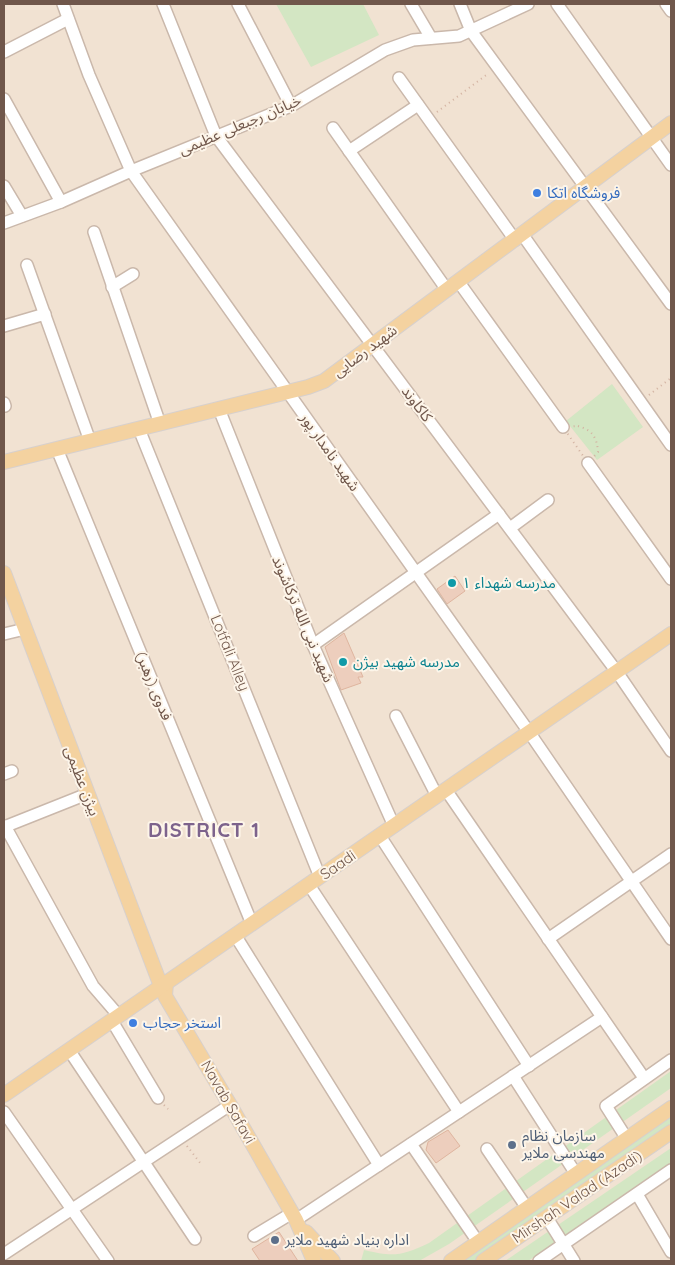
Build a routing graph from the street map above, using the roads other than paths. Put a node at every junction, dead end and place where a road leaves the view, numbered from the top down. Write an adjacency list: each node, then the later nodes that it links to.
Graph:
1 (63, 4): 10 (street, شهید نامدار پور)
2 (163, 4): 20 (street, کاکاوند)
3 (238, 4): 17 (street)
4 (411, 4): 12 (street)
5 (460, 4): 11 (street)
6 (528, 4): 11 (street, خیابان رجبعلی عظیمی)
7 (557, 4): 21 (street)
8 (666, 4): 9 (street)
9 (671, 12)
10 (68, 19): 13 (street); 24 (street, شهید نامدار پور)
11 (471, 31): 12 (street, خیابان رجبعلی عظیمی); 26 (street)
12 (431, 38): 17 (street, خیابان رجبعلی عظیمی)
13 (4, 52)
14 (398, 78): 16 (street)
15 (4, 99): 27 (street)
16 (418, 105): 22 (street); 31 (street)
17 (291, 106): 20 (street, خیابان رجبعلی عظیمی)
18 (671, 123): 21 (main road, شهید رضایی)
19 (333, 128): 22 (street)
20 (216, 136): 24 (street, خیابان رجبعلی عظیمی); 39 (street, کاکاوند)
21 (652, 138): 23 (street); 26 (main road, شهید رضایی)
22 (349, 151): 34 (street)
23 (671, 165)
24 (132, 170): 27 (street, خیابان رجبعلی عظیمی); 40 (street, شهید نامدار پور)
25 (4, 186): 28 (street)
26 (585, 187): 31 (main road, شهید رضایی); 36 (street)
27 (61, 202): 28 (street, خیابان رجبعلی عظیمی)
28 (22, 216): 29 (street, خیابان رجبعلی عظیمی)
29 (4, 223)
30 (94, 232): 35 (street)
31 (518, 237): 34 (main road, شهید رضایی); 46 (street)
32 (27, 265): 37 (street)
33 (133, 274): 35 (street)
34 (453, 285): 39 (main road, شهید رضایی); 43 (street)
35 (112, 287): 42 (street)
36 (671, 304)
37 (45, 314): 38 (street); 45 (street)
38 (4, 326)
39 (372, 345): 40 (main road, شهید رضایی); 51 (street, کاکاوند)
40 (288, 392): 41 (main road, شهید رضایی); 53 (street, شهید نامدار پور)
41 (218, 409): 42 (main road, شهید رضایی); 59 (street, شهید نبی الله ترکاشوند)
42 (160, 424): 44 (main road, شهید رضایی)
43 (563, 427)
44 (139, 429): 45 (main road, شهید رضایی); 70 (street, Lotfali Alley)
45 (90, 441): 47 (main road, شهید رضایی)
46 (671, 445)
47 (57, 449): 48 (main road, شهید رضایی); 72 (street, فدوی (رهبر))
48 (4, 462)
49 (588, 463): 55 (street)
50 (548, 500): 52 (street)
51 (499, 514): 52 (street, کاکاوند); 53 (street)
52 (510, 528): 60 (street, کاکاوند)
53 (416, 572): 59 (street); 62 (street, شهید نامدار پور)
54 (4, 573): 56 (main road, بیژن عظیمی)
55 (671, 579)
56 (25, 629): 57 (street); 65 (main road, بیژن عظیمی)
57 (4, 634)
58 (671, 634): 60 (main road, Saadi)
59 (313, 645): 67 (street, شهید نبی الله ترکاشوند)
60 (618, 672): 62 (main road, Saadi); 63 (street, کاکاوند)
61 (396, 716): 64 (street)
62 (529, 732): 64 (main road, Saadi); 71 (street, شهید نامدار پور)
63 (671, 751)
64 (442, 793): 67 (main road, Saadi); 74 (street)
65 (87, 794): 66 (street); 76 (main road, بیژن عظیمی)
66 (5, 826): 78 (street)
67 (394, 826): 68 (main road, Saadi)
68 (380, 836): 70 (main road, Saadi); 81 (street)
69 (671, 854): 71 (street)
70 (314, 881): 72 (main road, Saadi); 89 (street, Lotfali Alley)
71 (631, 881): 74 (street); 75 (street, شهید نامدار پور)
72 (252, 924): 73 (main road, Saadi)
73 (235, 935): 76 (main road, Saadi); 95 (street)
74 (548, 938): 77 (street)
75 (671, 940)
76 (166, 983): 78 (main road, Saadi); 86 (main road, Navab Safavi)
77 (602, 1017): 81 (street); 83 (street)
78 (115, 1018): 79 (main road, Saadi); 85 (street)
79 (69, 1050): 84 (main road, Saadi); 94 (street)
80 (671, 1060): 83 (street)
81 (529, 1066): 82 (street)
82 (513, 1076): 89 (street); 97 (street)
83 (644, 1078): 91 (street)
84 (4, 1095)
85 (158, 1098)
86 (230, 1105): 94 (street); 101 (main road, Navab Safavi)
87 (671, 1108): 91 (main road, Mirshah Valad (Azadi))
88 (4, 1112): 100 (street)
89 (459, 1112): 92 (street)
90 (671, 1132): 102 (main road, Mirshah Valad (Azadi))
91 (627, 1139): 97 (main road, Mirshah Valad (Azadi))
92 (411, 1144): 95 (street); 105 (street)
93 (487, 1149): 99 (street)
94 (144, 1162): 100 (street); 104 (street)
95 (379, 1165): 101 (street)
96 (671, 1170): 98 (street)
97 (576, 1174): 99 (main road, Mirshah Valad (Azadi))
98 (637, 1194): 106 (street); 107 (street)
99 (527, 1208): 105 (main road, Mirshah Valad (Azadi))
100 (72, 1209): 108 (street); 110 (street)
101 (294, 1217): 103 (street); 111 (main road); 112 (main road)
102 (547, 1218): 106 (street); 114 (main road, Mirshah Valad (Azadi))
103 (254, 1236)
104 (195, 1239)
105 (478, 1242): 113 (main road, Mirshah Valad (Azadi))
106 (563, 1244): 115 (street); 116 (street)
107 (671, 1252)
108 (4, 1254): 109 (street)
109 (8, 1261)
110 (108, 1261)
111 (314, 1261)
112 (333, 1261)
113 (451, 1261)
114 (483, 1261)
115 (539, 1261)
116 (574, 1261)

